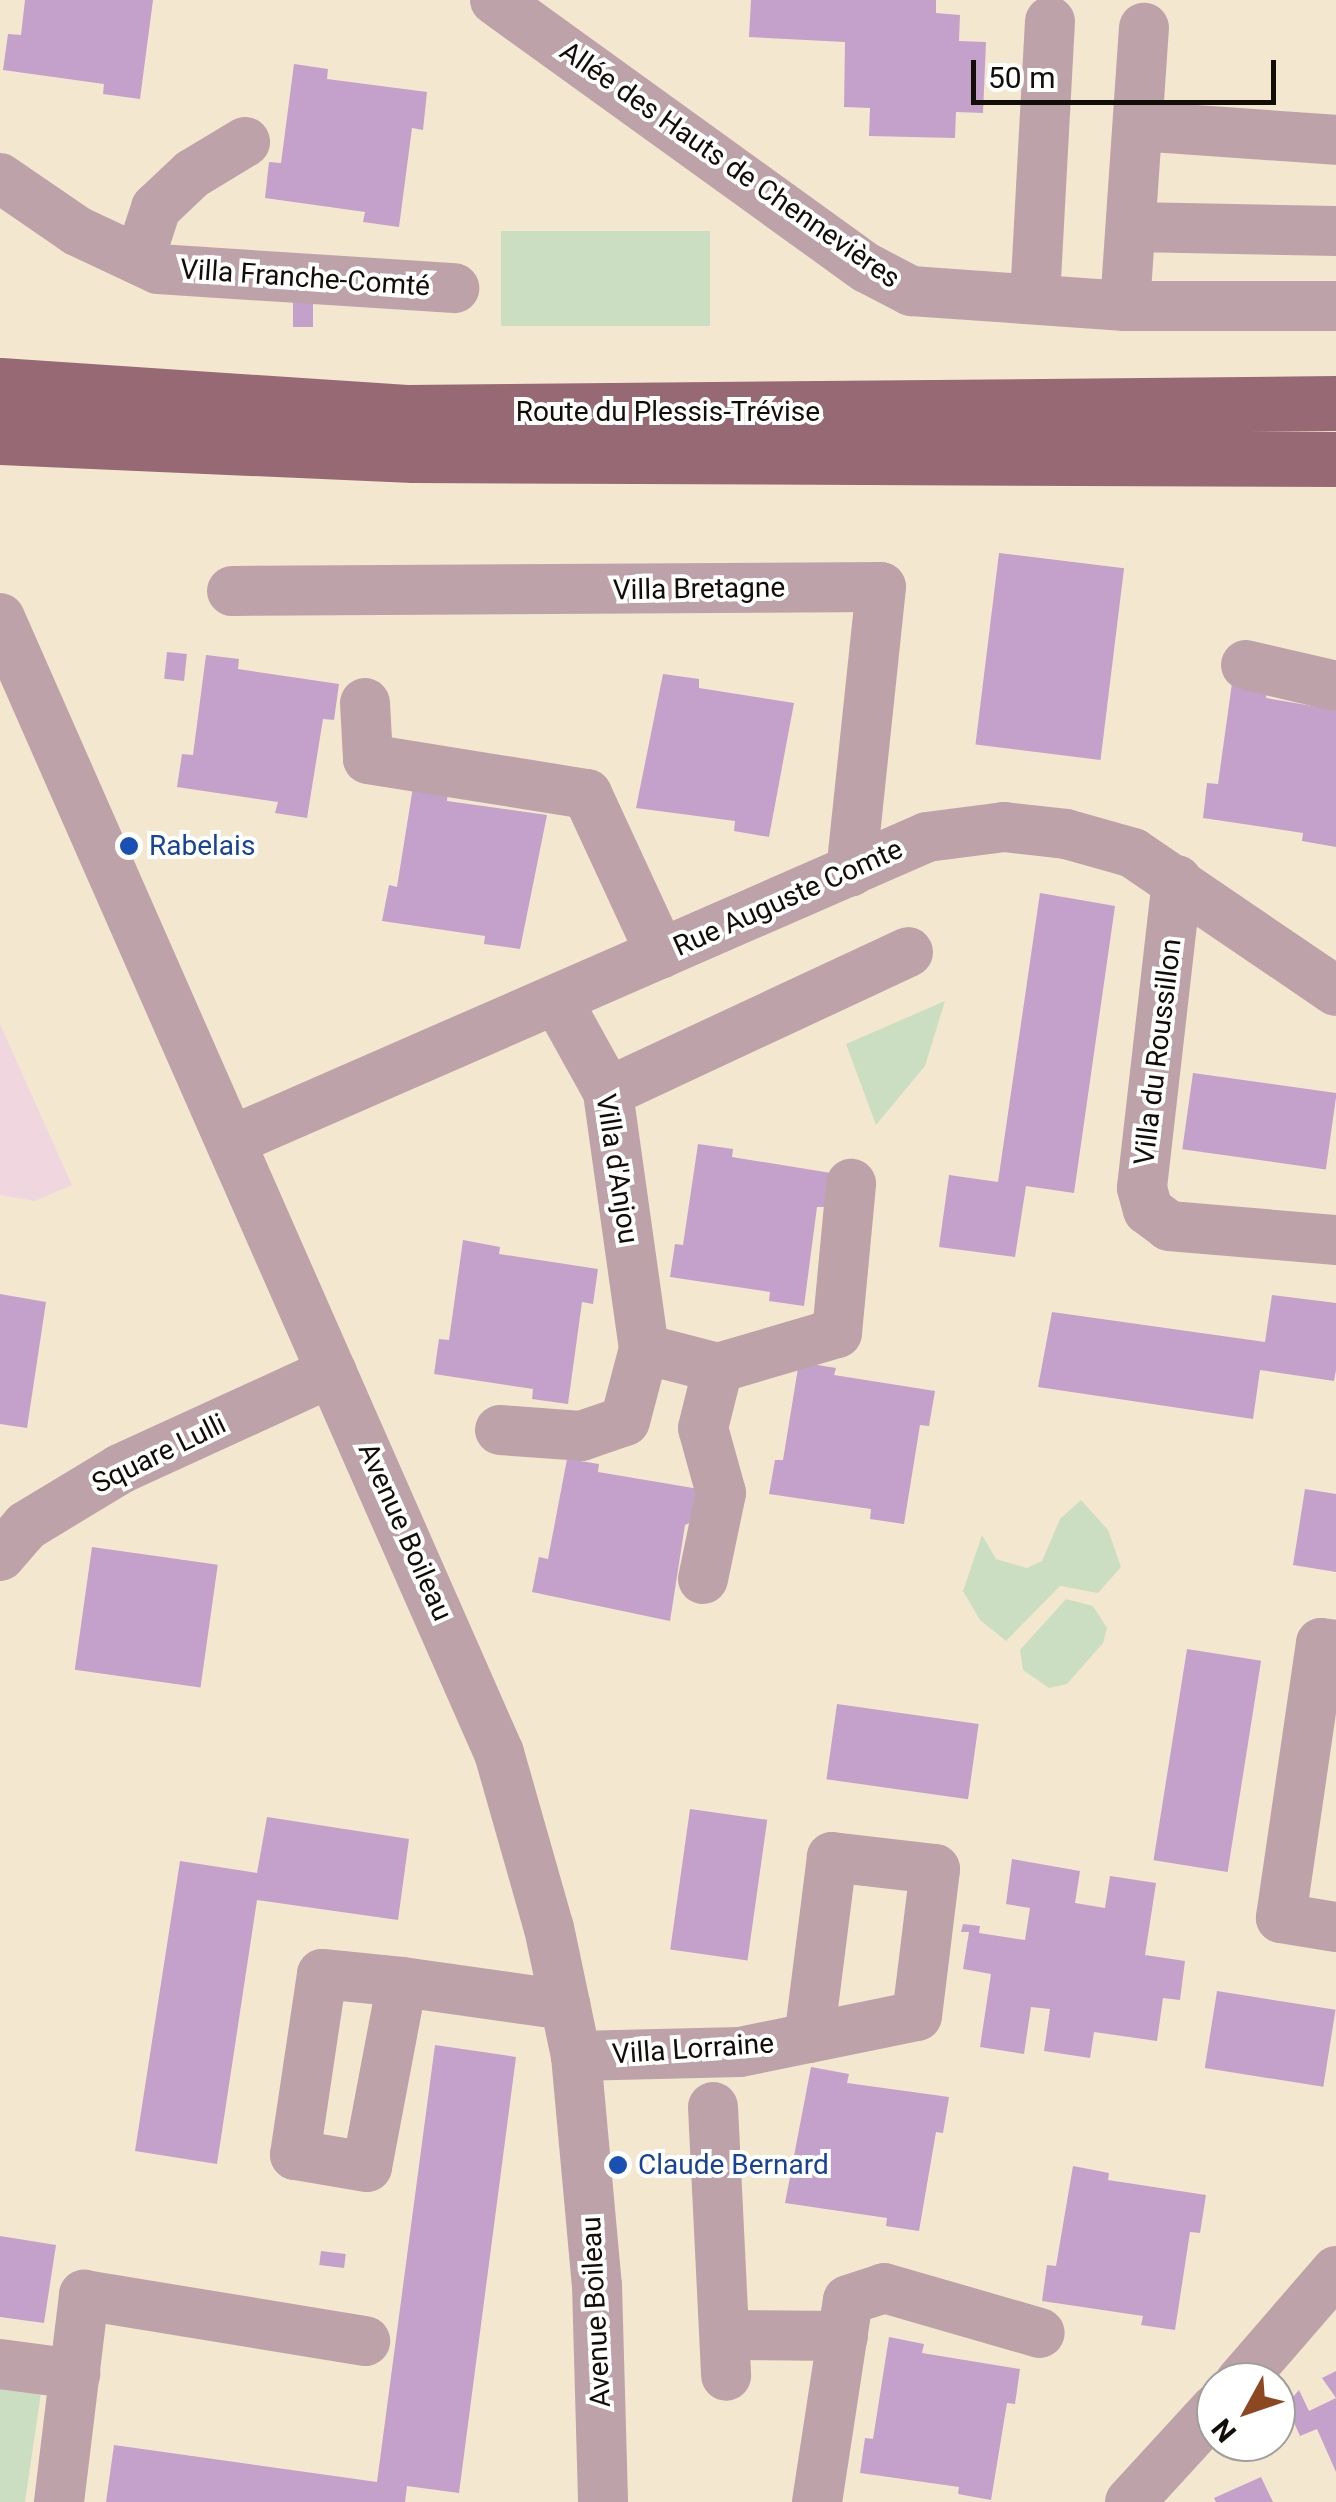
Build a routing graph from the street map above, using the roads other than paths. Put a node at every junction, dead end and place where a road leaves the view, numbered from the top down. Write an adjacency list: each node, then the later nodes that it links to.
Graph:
1 (495, 0): 12 (street, Allée des Hauts de Chennevières)
2 (1050, 21): 12 (street)
3 (1144, 28): 4 (street)
4 (1138, 126): 5 (street); 8 (street)
5 (1336, 140)
6 (245, 142): 10 (street)
7 (0, 178): 10 (street, Villa Franche-Comté)
8 (1132, 227): 9 (street); 13 (street)
9 (1336, 230)
10 (139, 260): 11 (street, Villa Franche-Comté)
11 (454, 288)
12 (1035, 298): 13 (street, Allée des Hauts de Chennevières)
13 (1125, 306): 14 (street, Allée des Hauts de Chennevières)
14 (1336, 306)
15 (0, 385): 16 (main road, Route du Plessis-Trévise)
16 (1336, 403)
17 (0, 437): 18 (main road, Route du Plessis-Trévise)
18 (1336, 459)
19 (232, 591): 25 (street, Villa Bretagne)
20 (0, 618): 22 (street, Avenue Boileau)
21 (1246, 665): 23 (street)
22 (10, 670): 32 (street, Avenue Boileau)
23 (1336, 686)
24 (365, 703): 28 (street)
25 (850, 871): 26 (street, Rue Auguste Comte); 28 (street, Rue Auguste Comte)
26 (1178, 880): 29 (street, Rue Auguste Comte); 34 (street, Villa du Roussillon)
27 (908, 952): 31 (street)
28 (661, 954): 30 (street, Rue Auguste Comte)
29 (1336, 991)
30 (557, 1000): 31 (street, Villa d'Anjou); 32 (street, Rue Auguste Comte)
31 (608, 1092): 35 (street, Villa d'Anjou)
32 (231, 1141): 37 (street, Avenue Boileau)
33 (851, 1184): 36 (street)
34 (1336, 1240)
35 (644, 1349): 36 (street); 38 (street, Villa d'Anjou)
36 (718, 1368): 39 (street)
37 (332, 1372): 41 (street, Square Lulli); 46 (street, Avenue Boileau)
38 (625, 1421): 39 (street); 40 (street)
39 (703, 1428): 42 (street)
40 (500, 1430)
41 (0, 1556)
42 (702, 1579)
43 (1336, 1645): 44 (street)
44 (1336, 1927)
45 (402, 1982): 46 (street)
46 (565, 2005): 48 (street, Avenue Boileau)
47 (809, 2038): 48 (street, Villa Lorraine)
48 (576, 2056): 59 (street, Avenue Boileau)
49 (714, 2107): 52 (street)
50 (1336, 2271): 54 (street)
51 (1040, 2333): 52 (street)
52 (843, 2336): 60 (street)
53 (365, 2341): 56 (street)
54 (1257, 2362)
55 (0, 2364): 56 (street)
56 (74, 2374): 58 (street)
57 (1196, 2430): 61 (street)
58 (59, 2502)
59 (603, 2502)
60 (817, 2502)
61 (1130, 2502)

